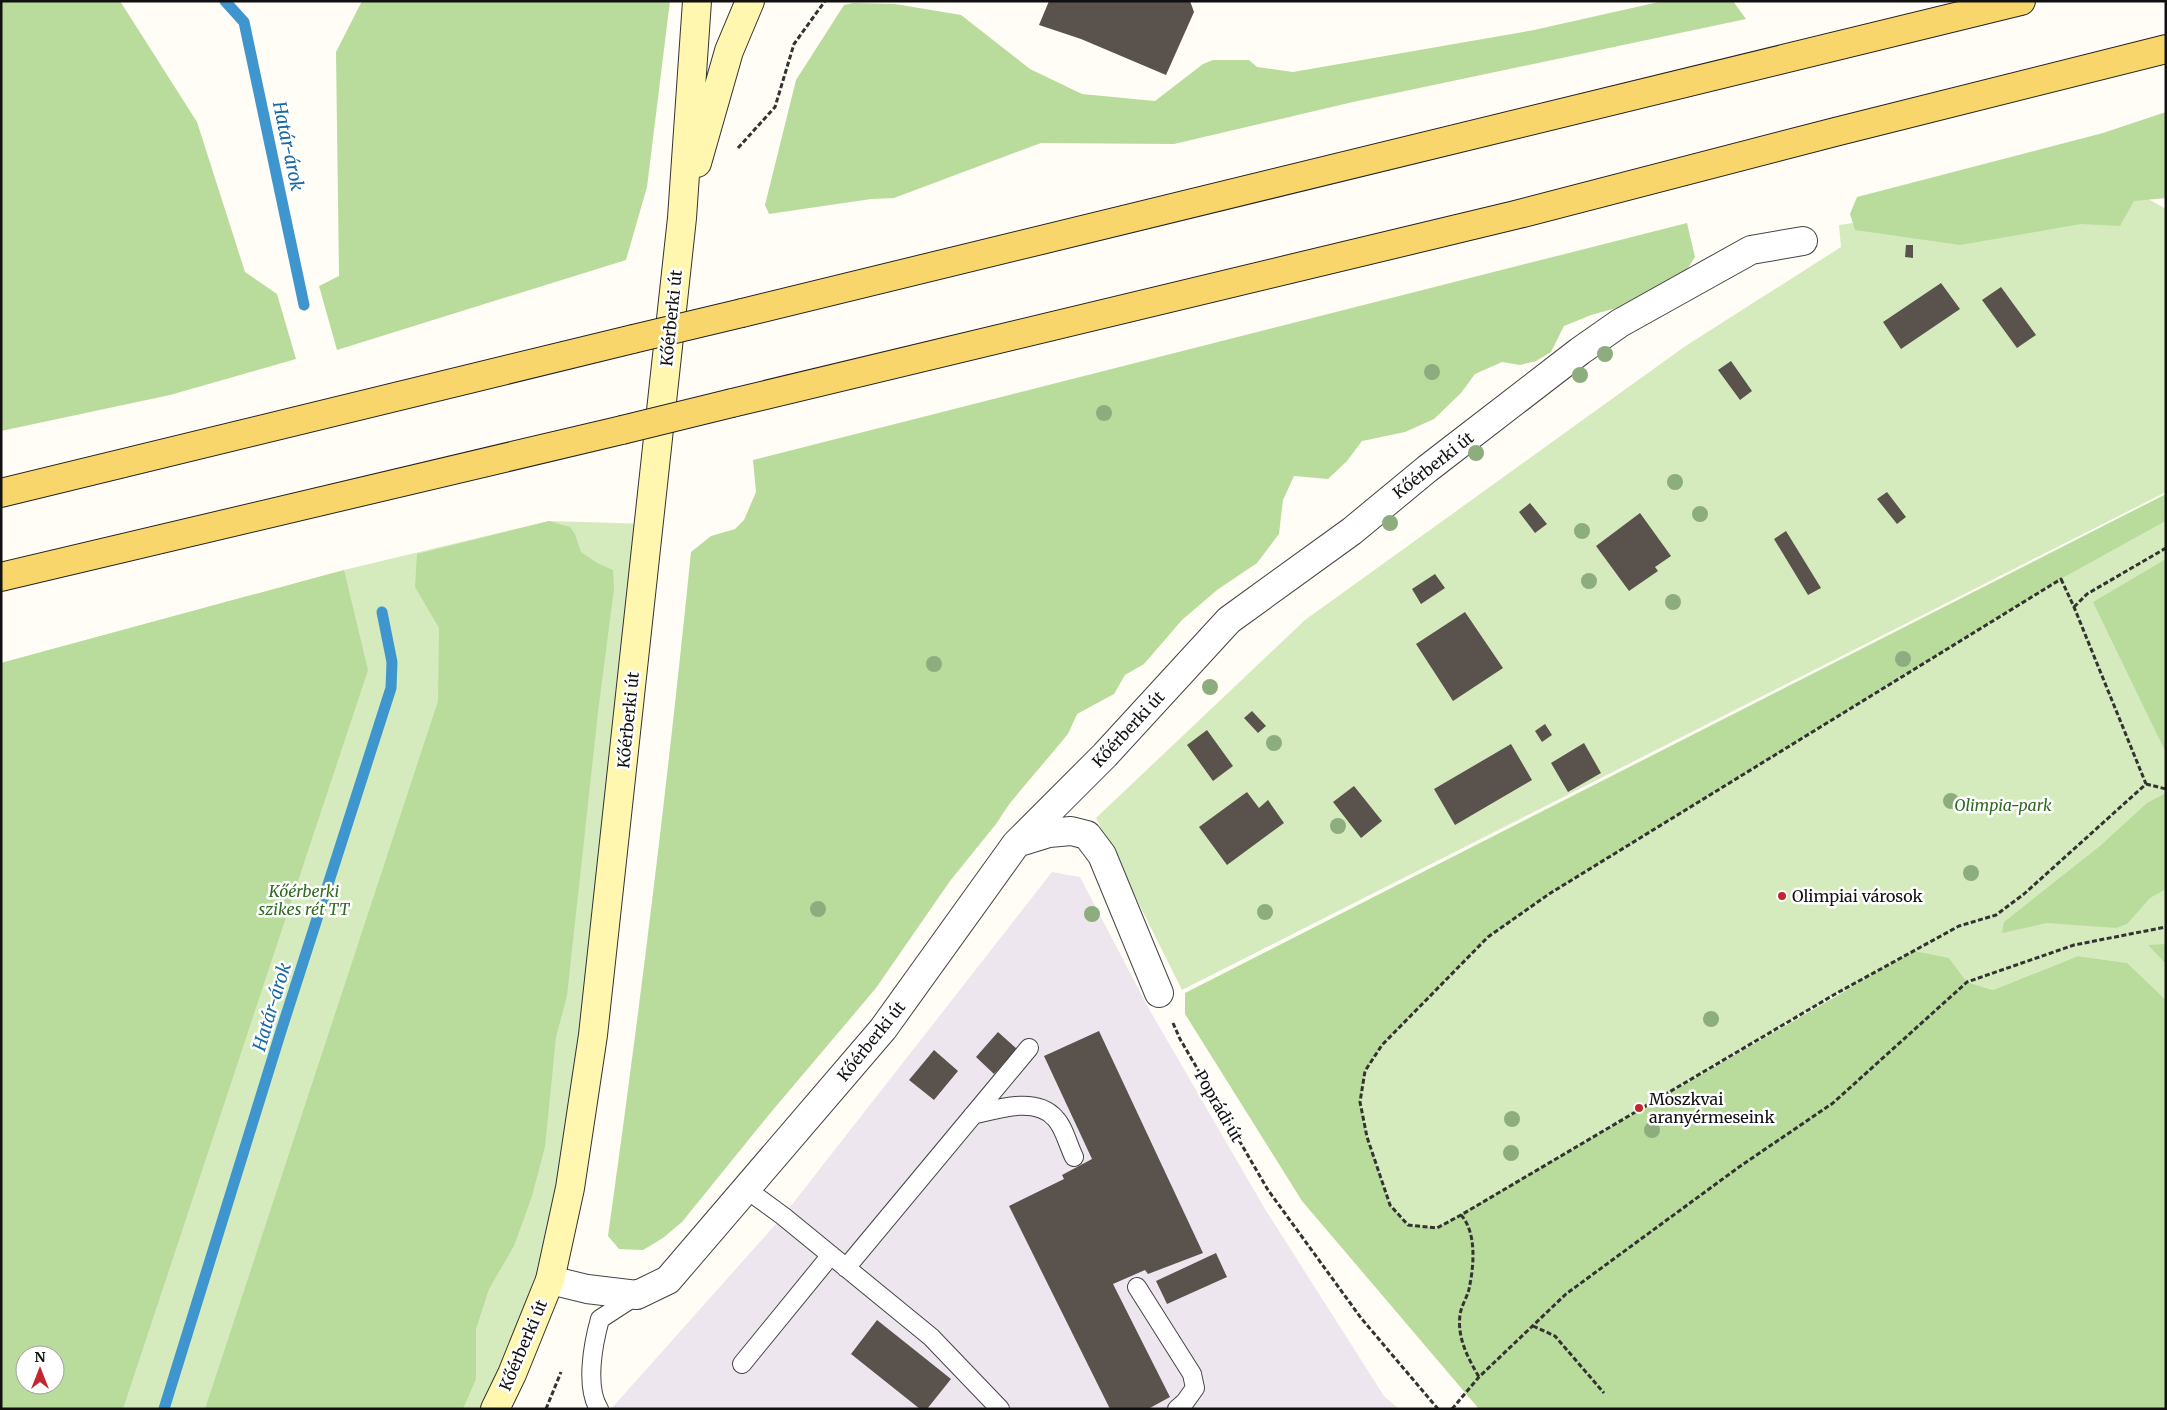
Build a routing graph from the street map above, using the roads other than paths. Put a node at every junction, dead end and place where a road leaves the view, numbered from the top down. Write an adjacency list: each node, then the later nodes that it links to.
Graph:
1 (697, 1): 5 (street, Kőérberki út)
2 (750, 1): 5 (street, Kőérberki út)
3 (2021, 1): 7 (main road, bridge)
4 (2166, 50): 8 (main road, bridge)
5 (682, 218): 17 (street, Kőérberki út)
6 (1803, 241): 9 (street, Kőérberki út)
7 (1, 493)
8 (1, 577)
9 (1016, 844): 10 (street); 14 (street, Kőérberki út)
10 (1159, 993)
11 (1029, 1048): 12 (lane)
12 (974, 1115): 13 (lane); 16 (lane)
13 (1074, 1157)
14 (746, 1189): 15 (lane); 19 (street, Kőérberki út)
15 (831, 1255): 16 (lane); 20 (lane)
16 (846, 1268): 23 (lane)
17 (550, 1280): 19 (street, Kőérberki út); 21 (street, Kőérberki út)
18 (1137, 1287): 24 (lane)
19 (636, 1295): 22 (lane)
20 (742, 1364)
21 (495, 1409)
22 (599, 1409)
23 (1000, 1409)
24 (1177, 1409)

